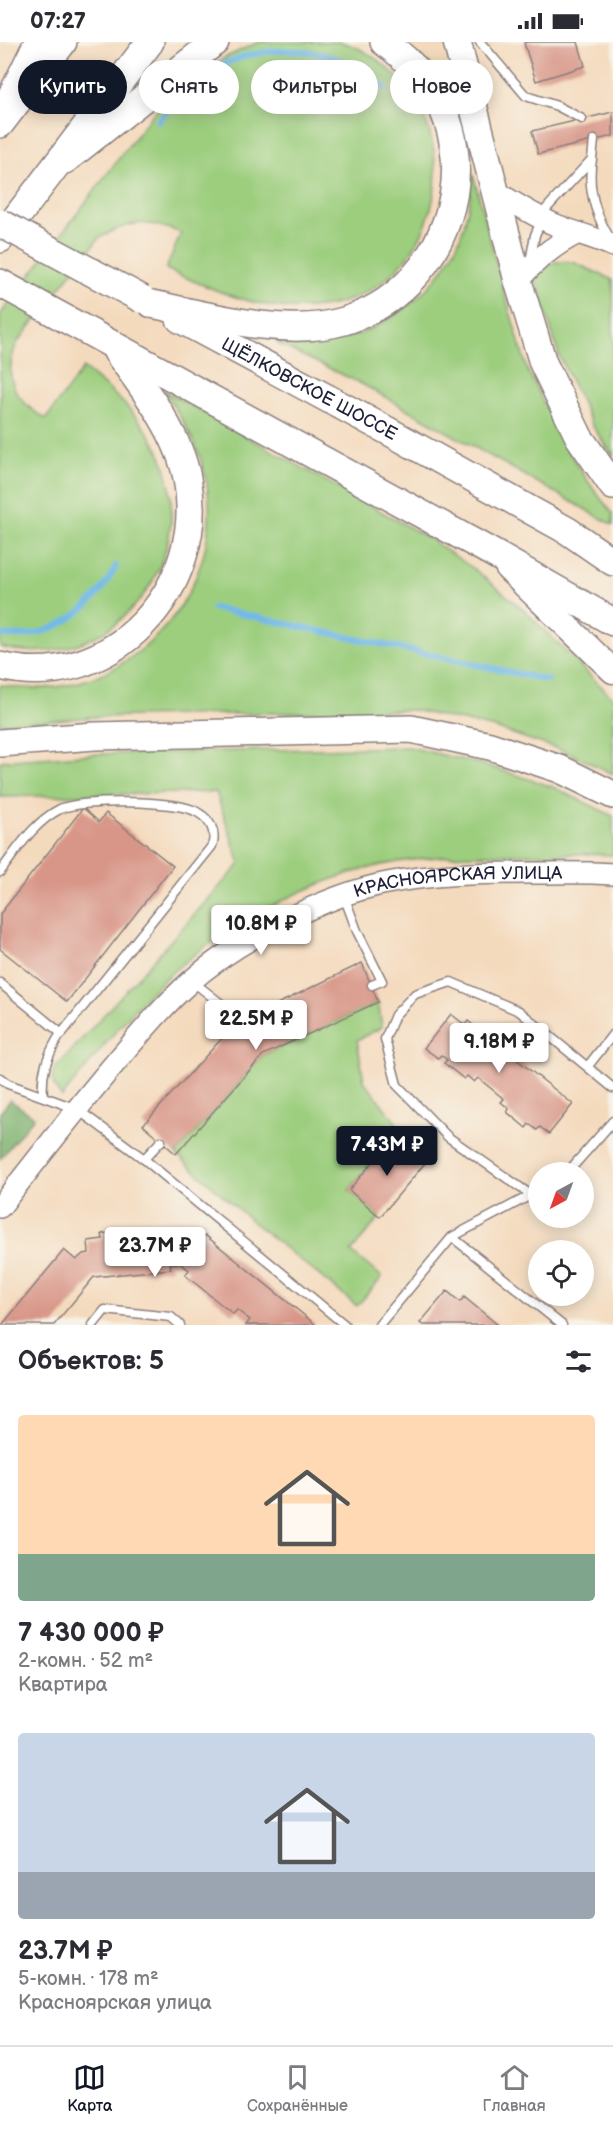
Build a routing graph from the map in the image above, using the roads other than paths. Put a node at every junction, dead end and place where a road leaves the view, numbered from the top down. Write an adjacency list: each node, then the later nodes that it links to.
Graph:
1 (38, 42): 9 (main road)
2 (63, 42): 9 (main road)
3 (150, 42): 12 (main road)
4 (215, 42): 12 (main road)
5 (384, 42): 21 (main road)
6 (458, 42): 13 (main road)
7 (480, 42): 8 (lane)
8 (582, 119)
9 (0, 122)
10 (594, 140): 11 (lane)
11 (592, 159): 14 (lane); 18 (lane)
12 (50, 172): 17 (main road)
13 (495, 191): 14 (street); 19 (main road)
14 (541, 219): 16 (street); 19 (lane)
15 (0, 223): 21 (main road, ЩЁЛКОВСКОЕ ШОССЕ, bridge)
16 (578, 233): 18 (street); 19 (street)
17 (0, 239)
18 (613, 244)
19 (523, 274): 23 (main road)
20 (0, 283): 22 (main road)
21 (147, 301): 25 (main road, ЩЁЛКОВСКОЕ ШОССЕ)
22 (109, 342): 24 (main road); 27 (main road)
23 (613, 486)
24 (489, 551): 26 (main road); 28 (main road)
25 (613, 562)
26 (613, 622)
27 (0, 666)
28 (613, 671)
29 (0, 742): 30 (main road)
30 (613, 795)
31 (0, 872): 38 (lane)
32 (613, 874): 33 (street, КРАСНОЯРСКАЯ УЛИЦА)
33 (344, 895): 34 (street, КРАСНОЯРСКАЯ УЛИЦА); 36 (lane)
34 (192, 981): 37 (lane); 44 (street, КРАСНОЯРСКАЯ УЛИЦА)
35 (0, 983): 38 (lane)
36 (372, 986)
37 (243, 1021)
38 (62, 1034): 43 (lane)
39 (613, 1034): 40 (lane)
40 (588, 1066): 42 (lane); 49 (lane)
41 (0, 1078): 43 (lane)
42 (613, 1088)
43 (43, 1095): 44 (lane)
44 (77, 1109): 47 (lane); 51 (street, КРАСНОЯРСКАЯ УЛИЦА)
45 (613, 1121): 48 (lane)
46 (161, 1141): 47 (lane)
47 (144, 1159): 55 (lane)
48 (577, 1162)
49 (528, 1189)
50 (528, 1198): 52 (lane)
51 (0, 1207)
52 (452, 1237): 56 (lane); 57 (lane)
53 (93, 1325): 54 (lane)
54 (180, 1325)
55 (345, 1325)
56 (379, 1325)
57 (562, 1325)

